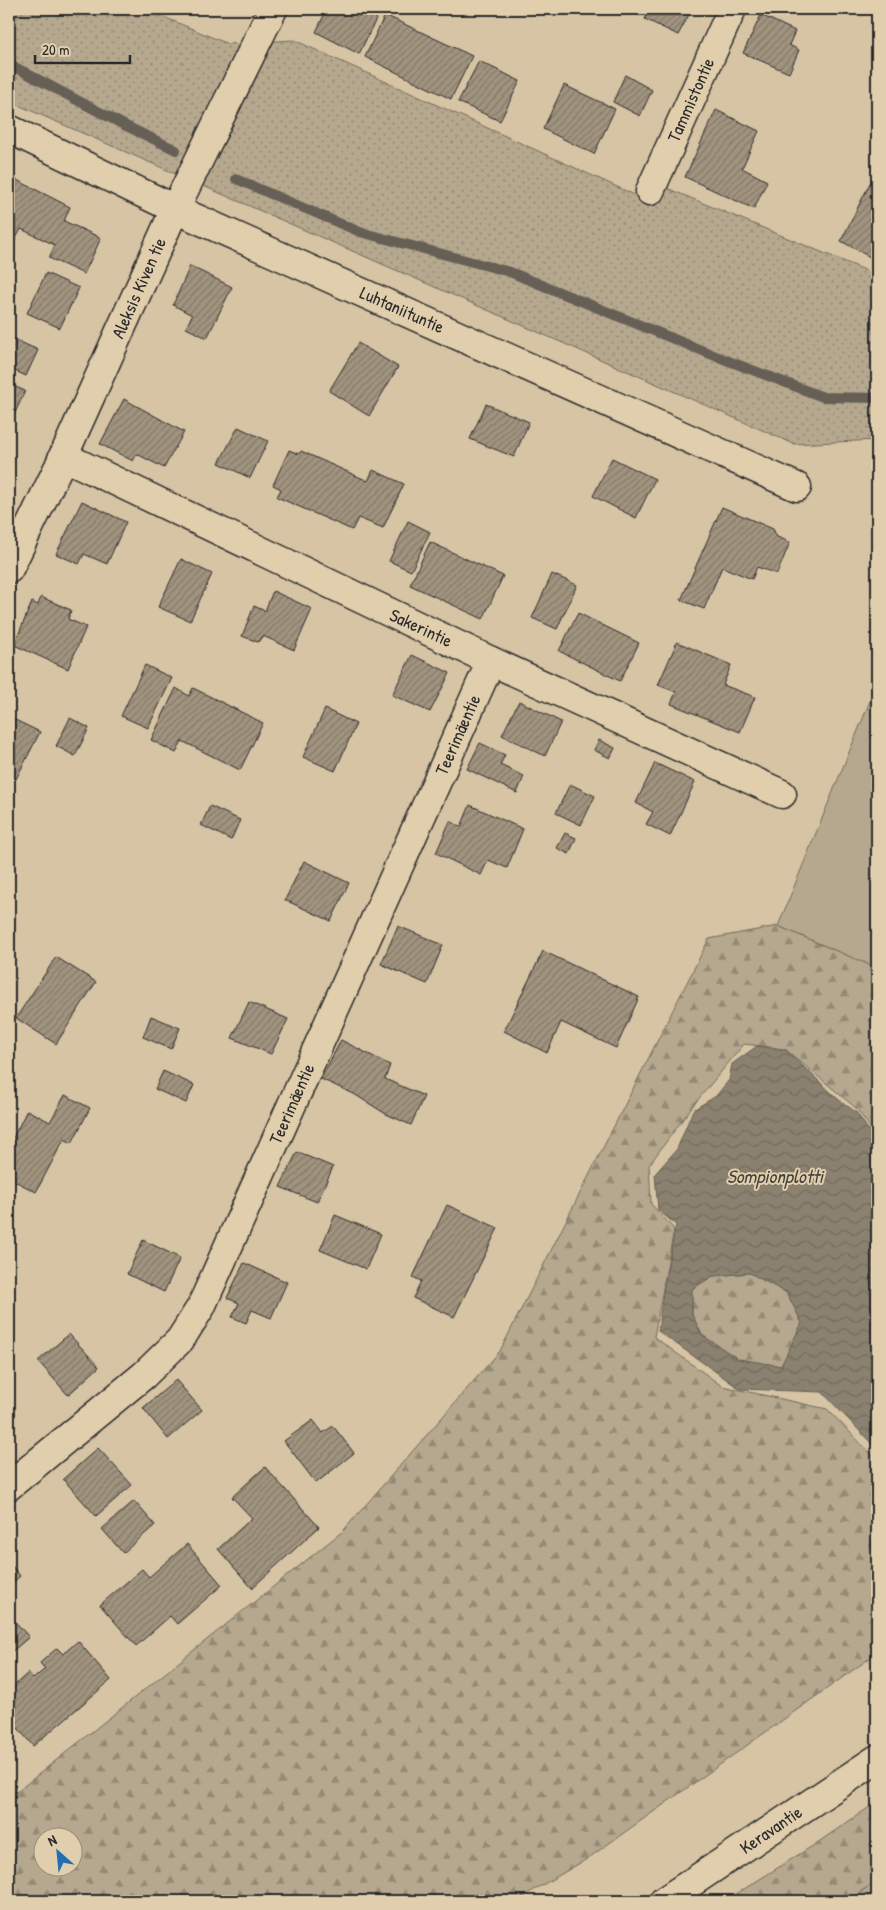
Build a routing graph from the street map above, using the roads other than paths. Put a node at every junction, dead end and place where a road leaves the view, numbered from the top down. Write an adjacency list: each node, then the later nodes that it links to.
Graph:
1 (273, 9): 5 (street, Aleksis Kiven tie)
2 (732, 9): 4 (street, Tammistontie)
3 (9, 129): 5 (street, Luhtaniituntie)
4 (650, 190)
5 (175, 209): 6 (street, Aleksis Kiven tie); 7 (street, Luhtaniituntie)
6 (63, 456): 8 (street, Aleksis Kiven tie); 9 (street, Sakerintie)
7 (797, 487)
8 (9, 569)
9 (491, 661): 10 (street, Sakerintie); 11 (street, Teerimäentie)
10 (782, 794)
11 (9, 1486)
12 (877, 1759): 13 (street, Keravantie)
13 (664, 1901)

